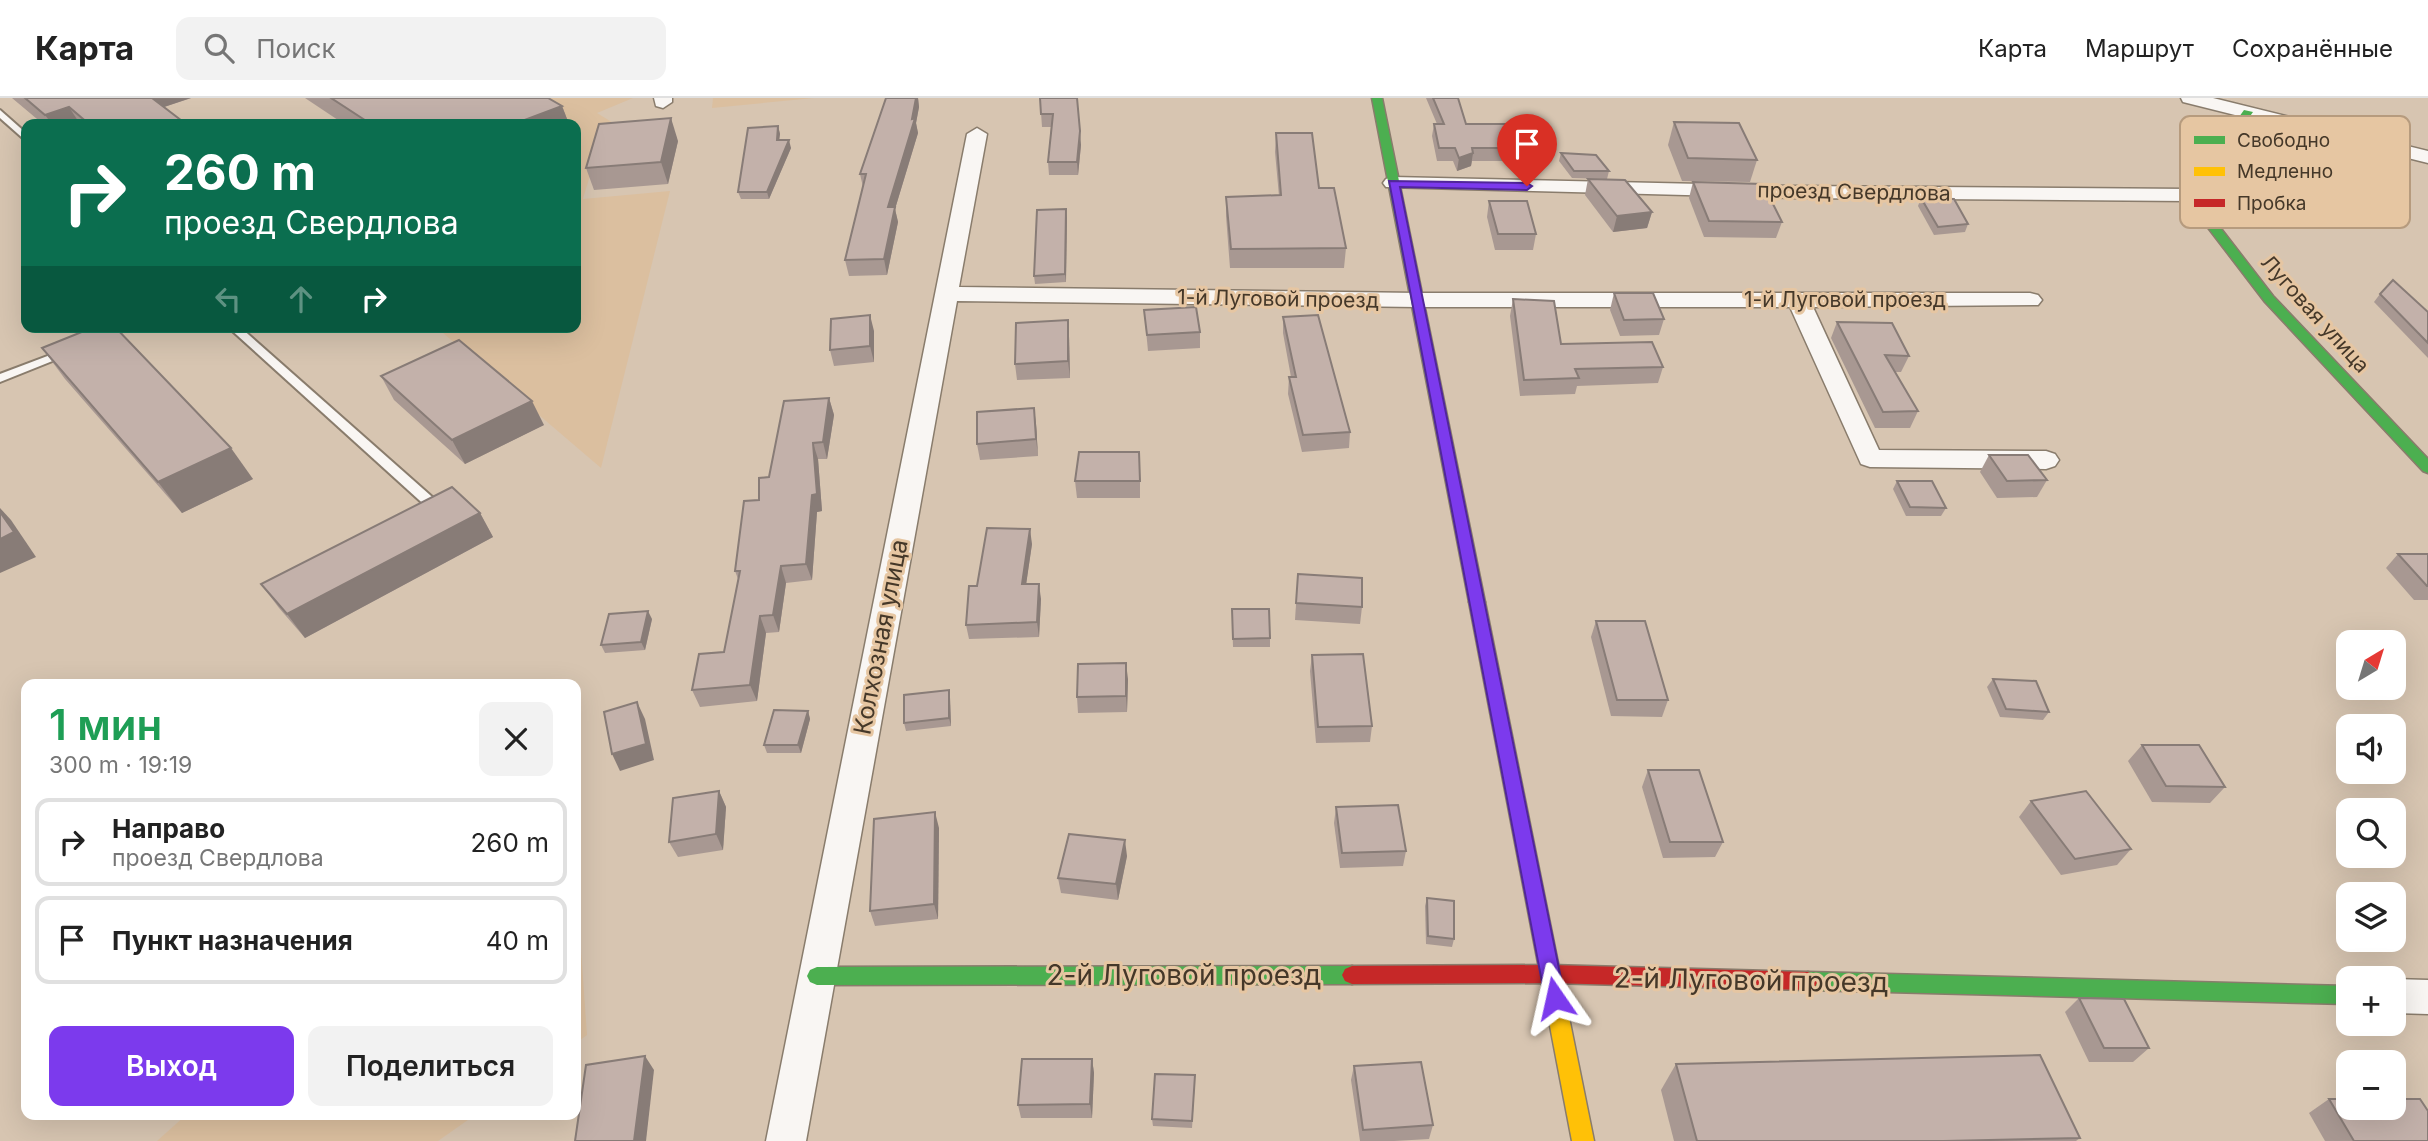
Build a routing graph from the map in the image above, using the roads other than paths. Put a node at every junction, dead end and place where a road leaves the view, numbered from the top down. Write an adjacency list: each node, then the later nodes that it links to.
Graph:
1 (1377, 98): 11 (street)
2 (2190, 98): 3 (street)
3 (2248, 112): 5 (street); 6 (street)
4 (0, 113): 7 (lane)
5 (2245, 116)
6 (2264, 116)
7 (21, 133)
8 (977, 134): 14 (street, Колхозная улица)
9 (2410, 152): 10 (street)
10 (2428, 157)
11 (1393, 183): 12 (street, проезд Свердлова); 15 (street)
12 (2180, 195)
13 (2214, 228): 24 (street, Луговая улица)
14 (946, 295): 15 (street, 1-й Луговой проезд); 27 (street, Колхозная улица)
15 (1417, 300): 16 (street, 1-й Луговой проезд); 26 (street)
16 (1798, 300): 17 (street, 1-й Луговой проезд); 23 (street)
17 (2030, 300)
18 (111, 333): 20 (lane)
19 (240, 333): 25 (lane)
20 (88, 343)
21 (75, 348): 22 (lane)
22 (0, 379)
23 (2046, 460)
24 (2428, 468)
25 (434, 506)
26 (1550, 974): 27 (street, 2-й Луговой проезд); 28 (street, 2-й Луговой проезд); 32 (street)
27 (817, 976): 31 (street, Колхозная улица)
28 (2336, 995)
29 (2406, 996): 30 (street)
30 (2428, 997)
31 (786, 1141)
32 (1583, 1141)

